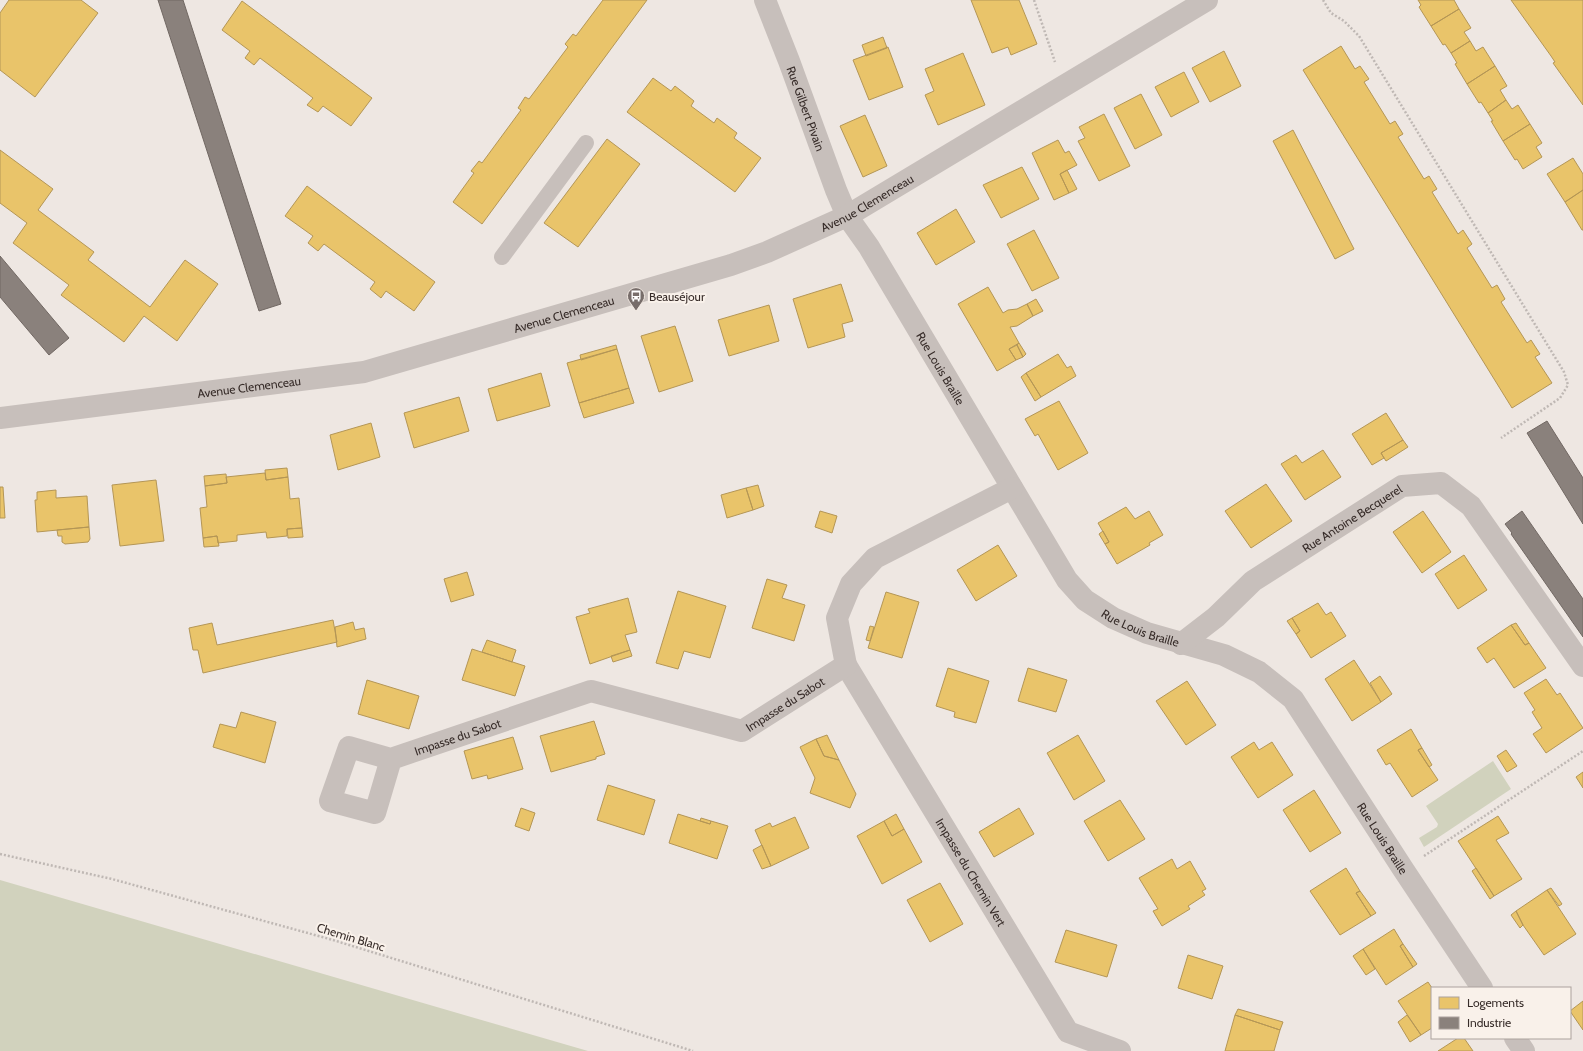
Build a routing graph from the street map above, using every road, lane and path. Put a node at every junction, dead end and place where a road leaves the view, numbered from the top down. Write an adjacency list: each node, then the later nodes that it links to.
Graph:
1 (765, 0): 7 (street, Rue Gilbert Pivain)
2 (1034, 0): 5 (path)
3 (1207, 0): 5 (street, Avenue Clemenceau)
4 (1323, 0): 10 (path)
5 (1064, 86): 7 (street, Avenue Clemenceau)
6 (586, 143): 8 (lane)
7 (847, 216): 9 (street, Avenue Clemenceau); 11 (street, Rue Louis Braille)
8 (502, 257)
9 (0, 418)
10 (1501, 438)
11 (1012, 488): 12 (street, Rue Louis Braille); 13 (street)
12 (1181, 644): 14 (street, Rue Antoine Becquerel); 18 (street, Rue Louis Braille)
13 (846, 665): 16 (street, Impasse du Sabot); 22 (street, Impasse du Chemin Vert)
14 (1583, 666)
15 (1583, 751): 18 (path)
16 (391, 759)
17 (0, 854): 21 (path, Chemin Blanc)
18 (1403, 869): 19 (street, Rue Louis Braille)
19 (1481, 987)
20 (1517, 1039): 23 (street)
21 (693, 1051)
22 (1120, 1051)
23 (1524, 1051)

